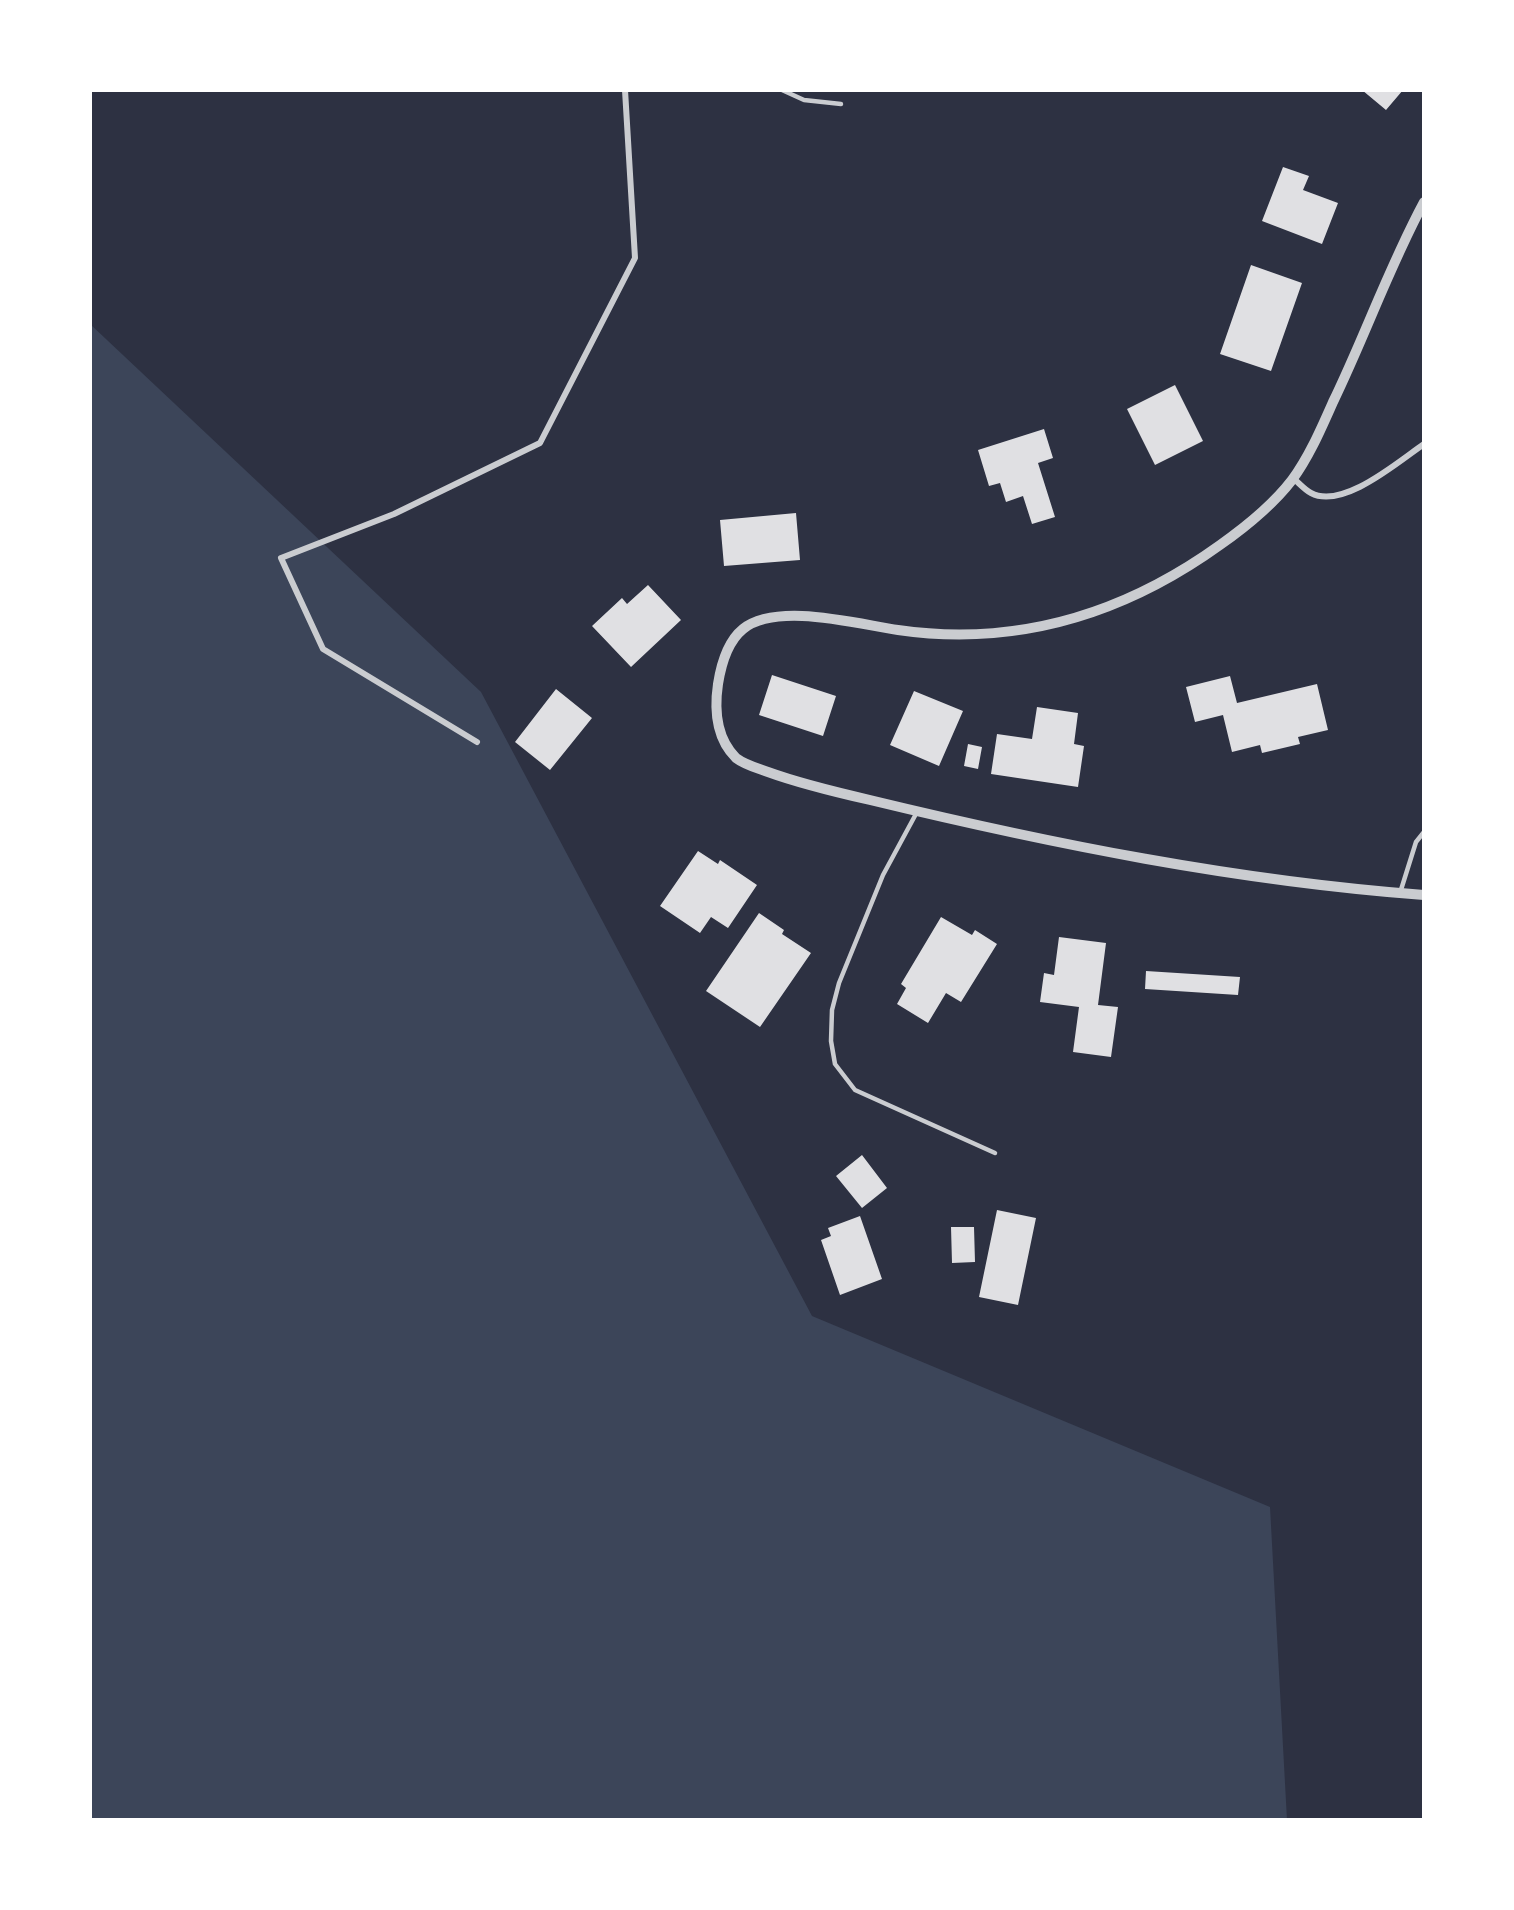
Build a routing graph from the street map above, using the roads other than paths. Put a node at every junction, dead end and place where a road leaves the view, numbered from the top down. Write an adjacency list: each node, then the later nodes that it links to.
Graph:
1 (625, 90): 7 (street)
2 (782, 90): 3 (lane)
3 (841, 104)
4 (1424, 202): 6 (street)
5 (1424, 444): 6 (street)
6 (1293, 478): 8 (street)
7 (477, 742)
8 (917, 812): 10 (street); 12 (lane)
9 (1424, 832): 10 (lane)
10 (1400, 893): 11 (street)
11 (1424, 895)
12 (995, 1153)

